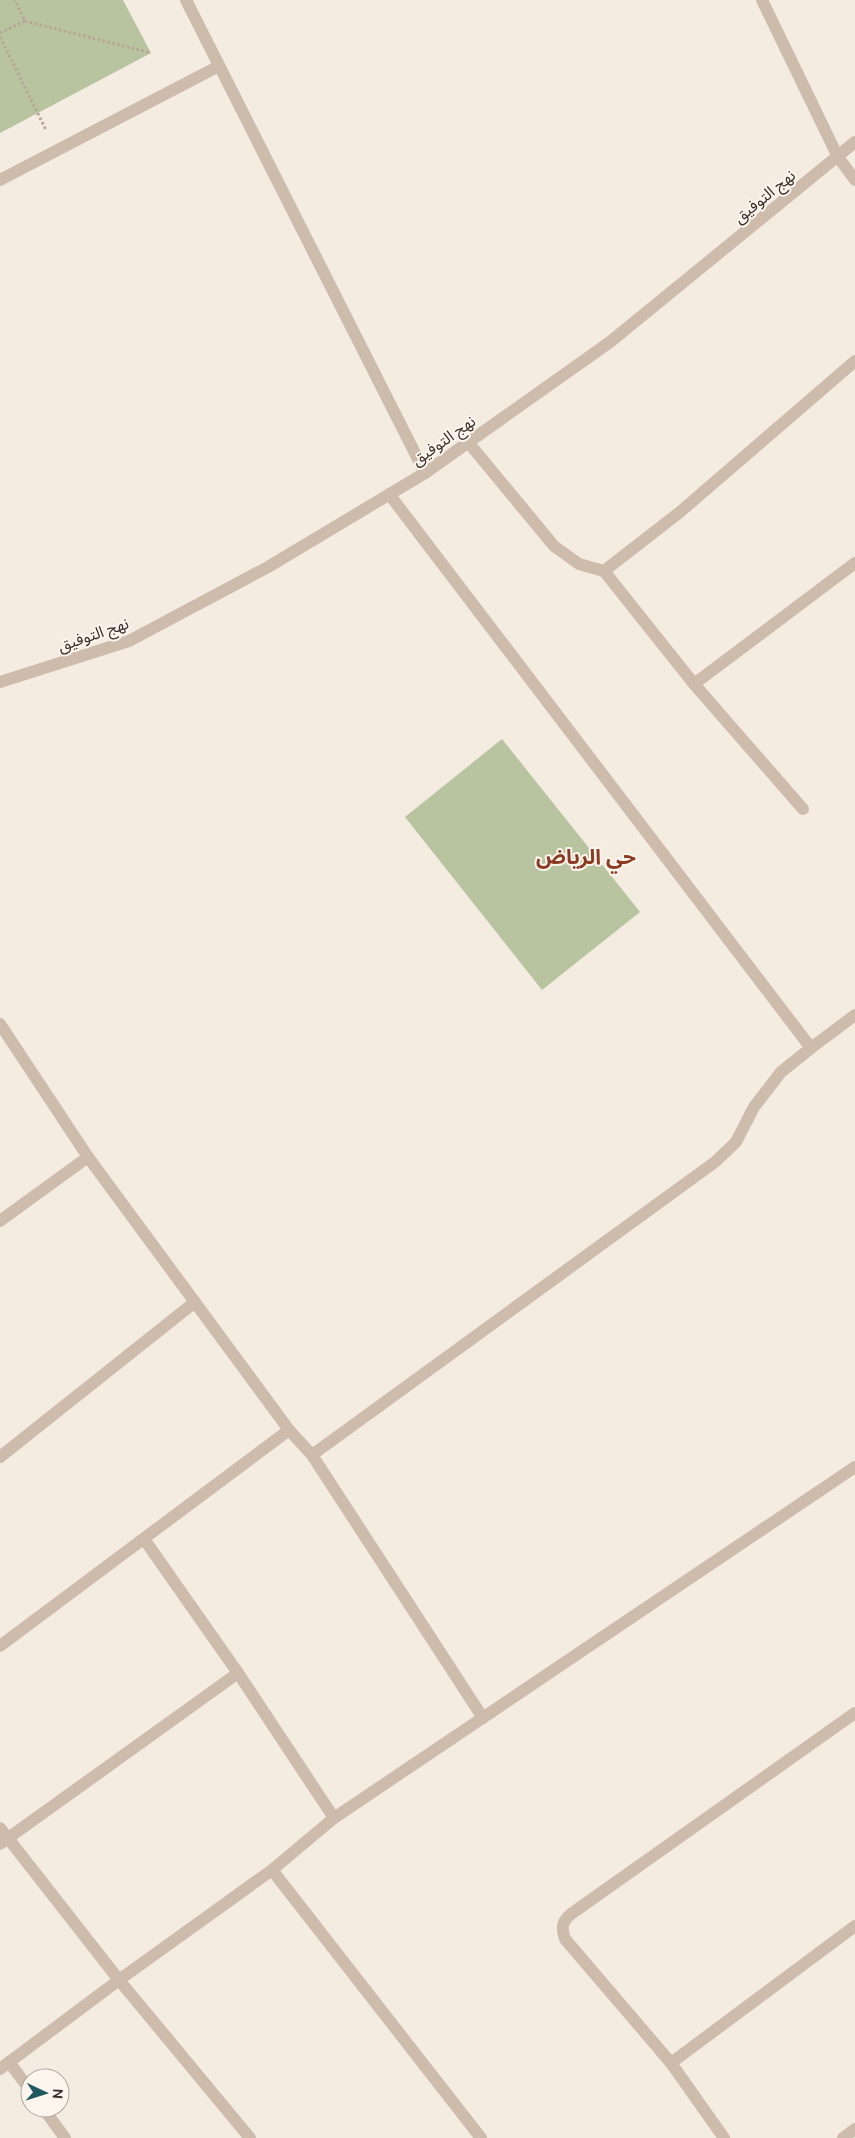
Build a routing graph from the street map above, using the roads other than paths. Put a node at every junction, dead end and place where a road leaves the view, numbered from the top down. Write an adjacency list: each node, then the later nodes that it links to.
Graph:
1 (186, 0): 3 (street)
2 (762, 0): 5 (street)
3 (219, 66): 6 (street); 10 (street)
4 (855, 142): 5 (street, نهج التوفيق)
5 (838, 157): 7 (street); 9 (street, نهج التوفيق)
6 (0, 180)
7 (855, 180)
8 (855, 362): 13 (street)
9 (468, 442): 10 (street, نهج التوفيق); 13 (street)
10 (424, 473): 11 (street, نهج التوفيق)
11 (389, 494): 14 (street, نهج التوفيق); 19 (street)
12 (855, 563): 15 (street)
13 (604, 571): 15 (street)
14 (0, 682)
15 (694, 684): 16 (street)
16 (803, 809)
17 (855, 1015): 19 (street)
18 (0, 1024): 20 (street)
19 (811, 1048): 24 (street)
20 (88, 1157): 21 (street); 22 (street)
21 (0, 1221)
22 (195, 1302): 23 (street); 25 (street)
23 (289, 1430): 24 (street); 27 (street)
24 (312, 1455): 31 (street)
25 (0, 1457)
26 (855, 1467): 31 (street)
27 (144, 1539): 28 (street); 29 (street)
28 (0, 1646)
29 (238, 1673): 32 (street); 34 (street)
30 (855, 1713): 38 (street)
31 (483, 1718): 32 (street)
32 (334, 1818): 35 (street)
33 (0, 1828): 34 (street)
34 (4, 1841): 37 (street)
35 (272, 1870): 37 (street); 45 (street)
36 (855, 1926): 38 (street)
37 (120, 1980): 39 (street); 44 (street)
38 (671, 2063): 46 (street)
39 (5, 2066): 40 (street)
40 (20, 2080)
41 (50, 2118): 43 (street)
42 (855, 2129): 47 (street)
43 (65, 2138)
44 (250, 2138)
45 (481, 2138)
46 (724, 2138)
47 (843, 2138)

